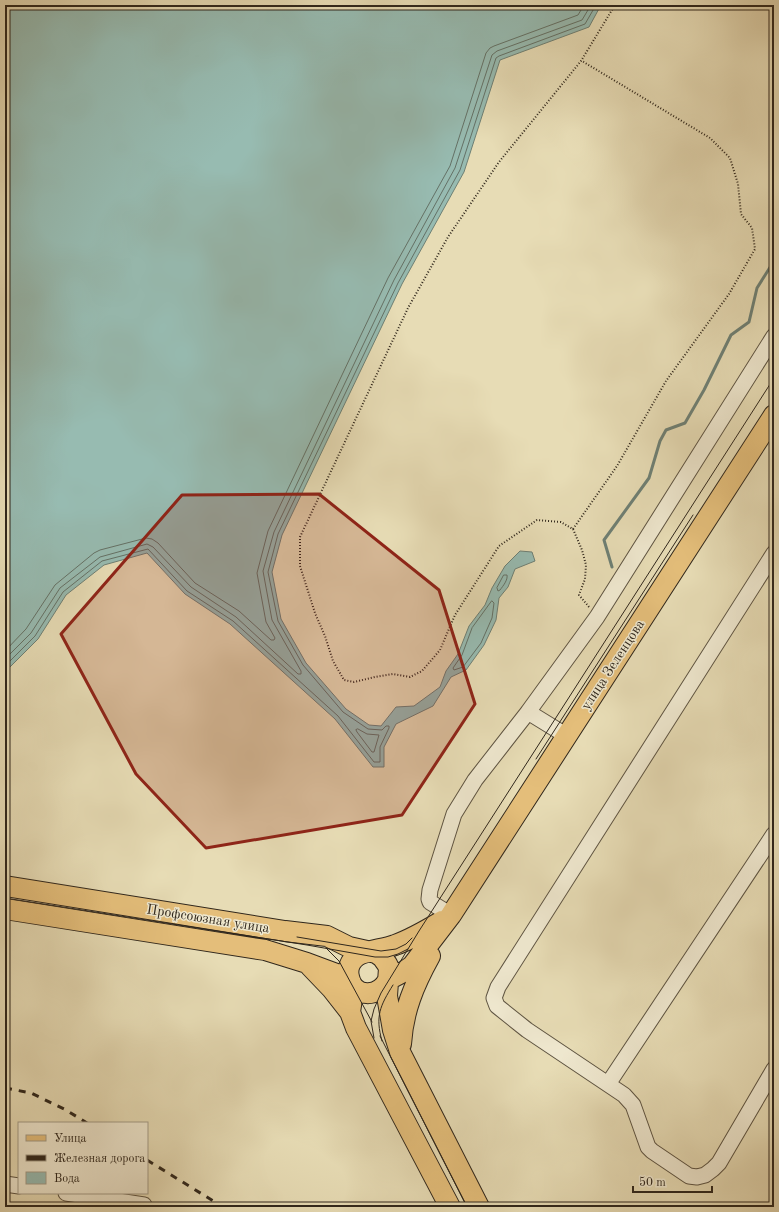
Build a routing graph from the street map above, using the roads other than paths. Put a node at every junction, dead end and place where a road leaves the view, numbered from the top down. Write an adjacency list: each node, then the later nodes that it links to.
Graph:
1 (774, 336): 4 (lane)
2 (774, 415): 5 (main road, улица Зеленцова)
3 (774, 553): 17 (lane)
4 (528, 712): 5 (lane); 9 (lane)
5 (567, 736): 9 (main road, улица Зеленцова)
6 (772, 840): 17 (lane)
7 (5, 886): 10 (main road, Профсоюзная улица)
8 (5, 909): 11 (main road, Профсоюзная улица)
9 (451, 915): 10 (main road, улица Зеленцова); 12 (main road, улица Зеленцова); 15 (main road)
10 (368, 952): 12 (main road, Профсоюзная улица); 13 (main road)
11 (307, 963): 13 (main road, Профсоюзная улица); 14 (main road)
12 (387, 982): 13 (main road); 15 (main road, Профсоюзная улица)
13 (351, 983): 14 (main road)
14 (350, 1012): 22 (main road)
15 (400, 1052): 23 (main road, Профсоюзная улица)
16 (774, 1069): 17 (lane)
17 (608, 1084)
18 (5, 1184): 19 (lane)
19 (18, 1186)
20 (72, 1194): 21 (lane)
21 (144, 1205)
22 (450, 1207)
23 (479, 1207)

